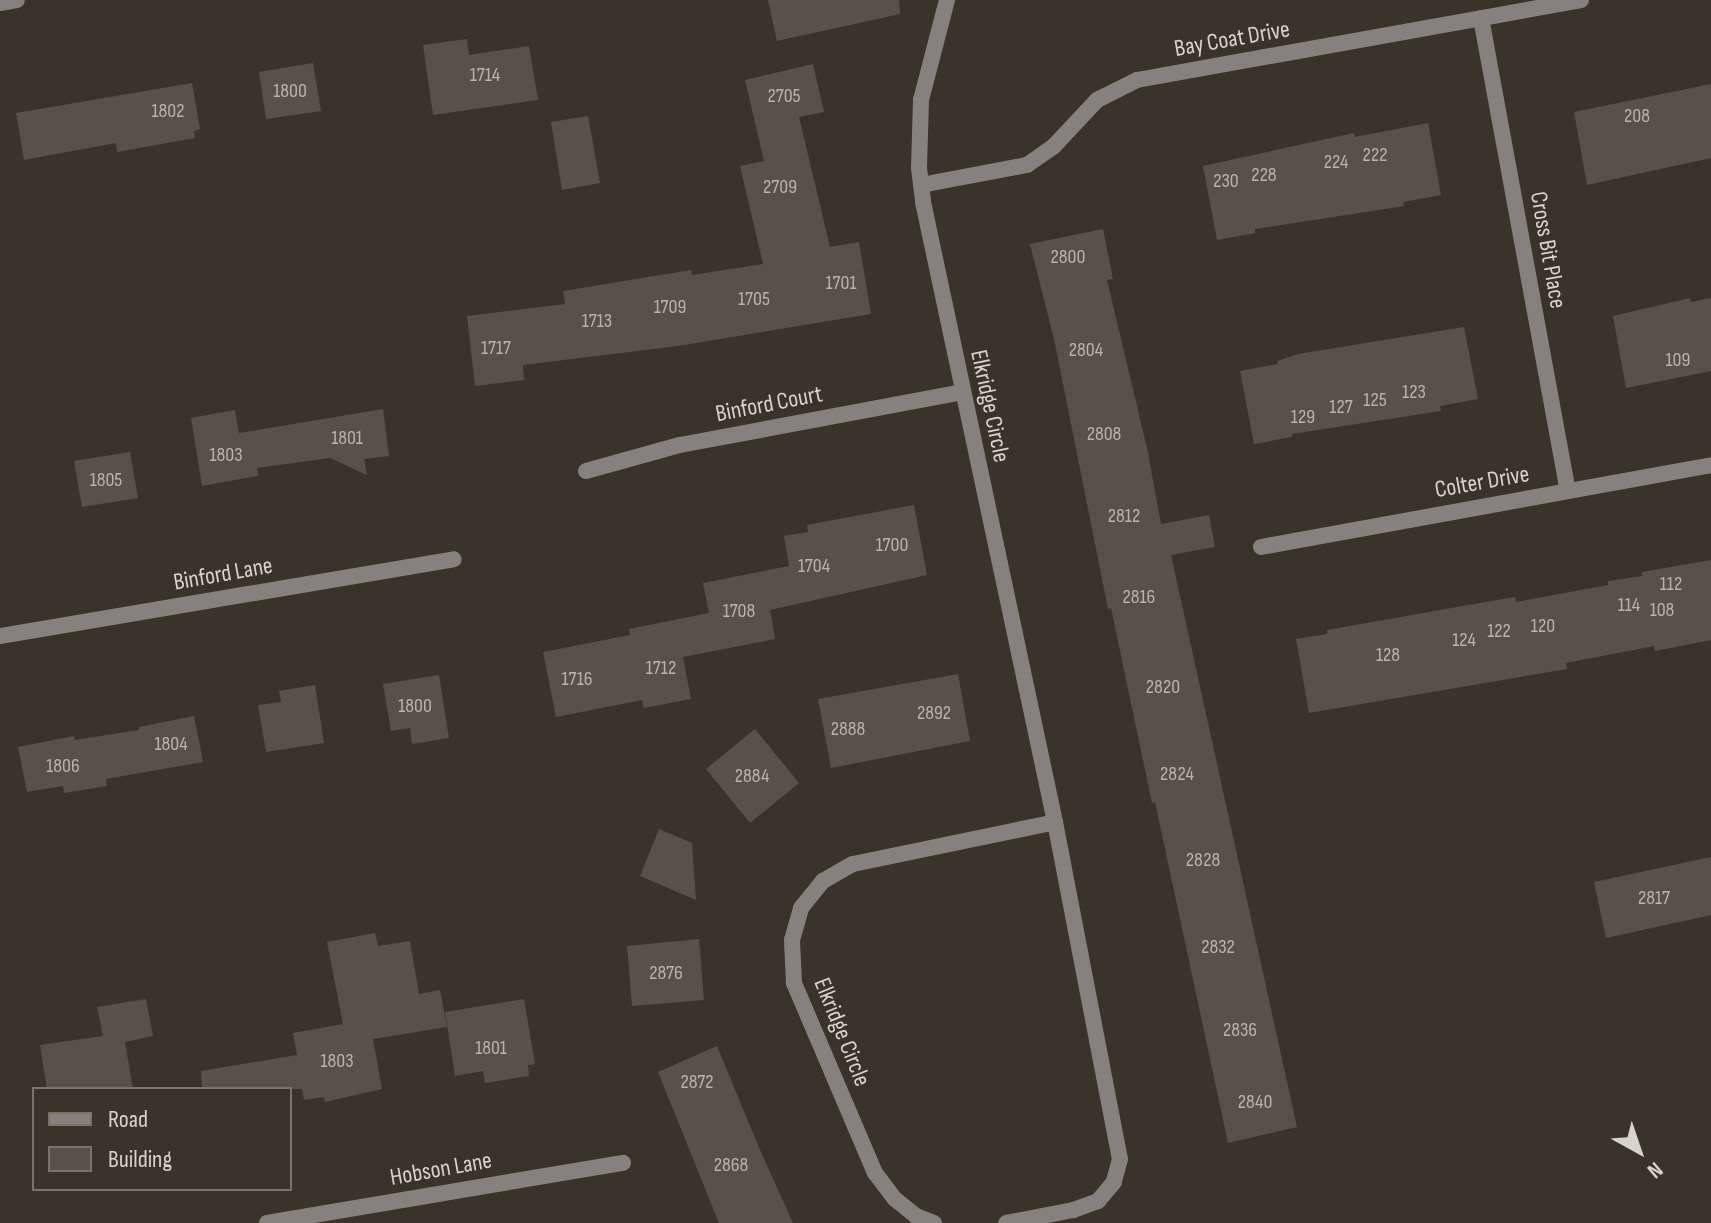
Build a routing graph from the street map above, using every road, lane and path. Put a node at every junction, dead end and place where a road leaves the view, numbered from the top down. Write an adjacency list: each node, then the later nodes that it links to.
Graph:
1 (17, 0): 4 (street)
2 (947, 0): 6 (street, Elkridge Circle)
3 (1581, 0): 5 (street, Bay Coat Drive)
4 (0, 3)
5 (1481, 18): 6 (street, Bay Coat Drive); 10 (street, Cross Bit Place)
6 (921, 185): 7 (street, Elkridge Circle)
7 (962, 392): 9 (street, Binford Court); 14 (street, Elkridge Circle)
8 (1711, 465): 10 (street, Colter Drive)
9 (586, 471)
10 (1568, 491): 11 (street, Colter Drive)
11 (1261, 547)
12 (454, 559): 13 (street, Binford Lane)
13 (0, 636)
14 (1055, 822): 17 (street, Elkridge Circle); 18 (street, Elkridge Circle)
15 (623, 1163): 16 (street, Hobson Lane)
16 (267, 1223)
17 (934, 1223)
18 (1006, 1223)

